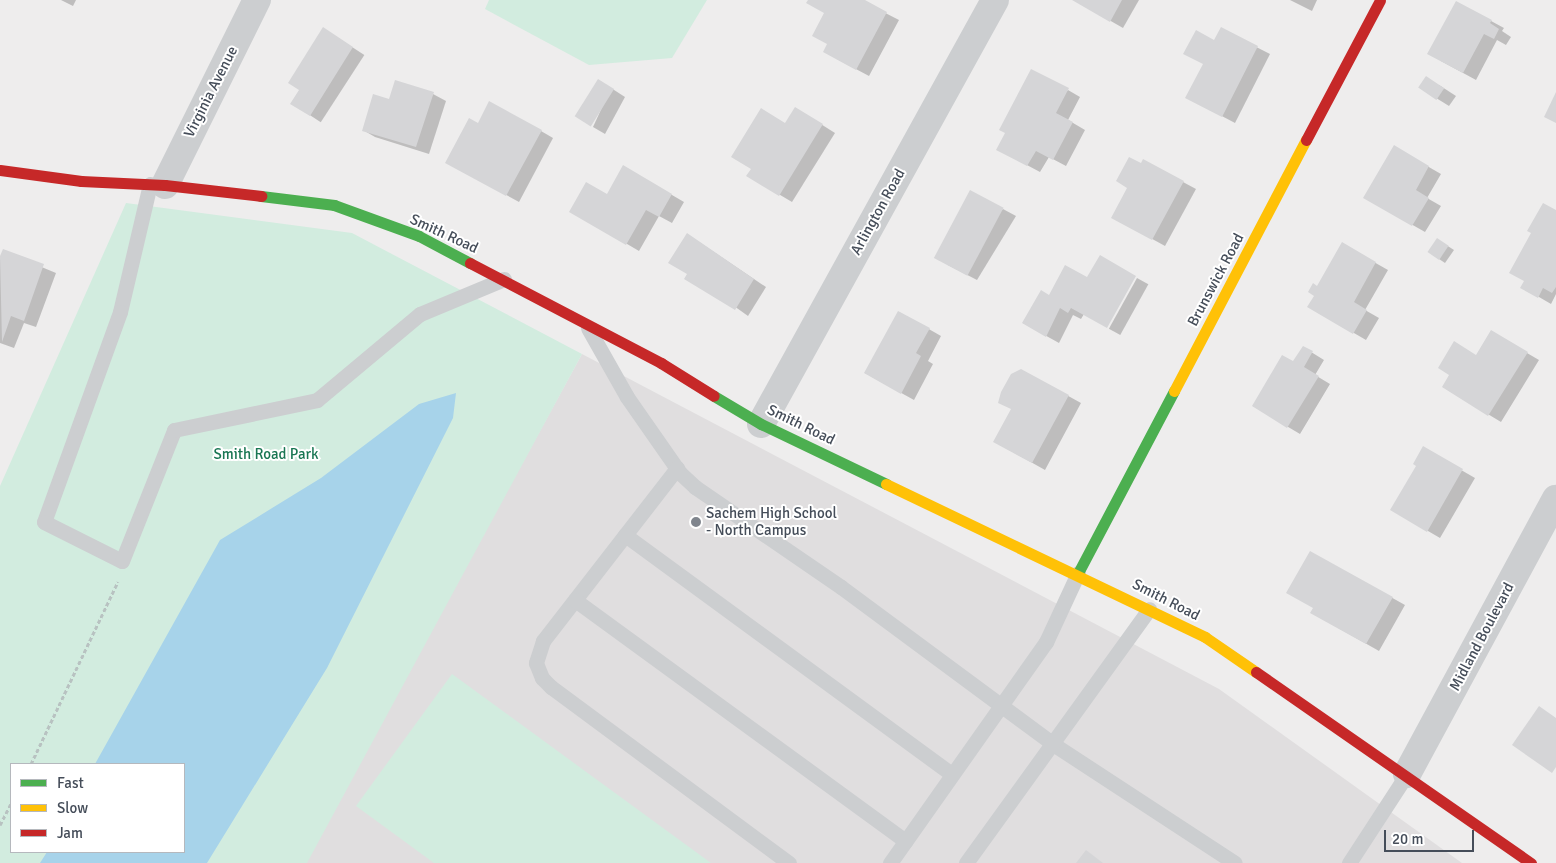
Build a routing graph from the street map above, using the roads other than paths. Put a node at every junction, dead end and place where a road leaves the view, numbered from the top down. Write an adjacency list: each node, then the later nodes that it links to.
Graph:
1 (257, 0): 5 (street, Virginia Avenue)
2 (995, 0): 8 (street, Arlington Road)
3 (1380, 0): 12 (street, Brunswick Road)
4 (0, 170): 5 (street, Smith Road)
5 (158, 185): 6 (street, Smith Road); 6 (lane)
6 (504, 279): 7 (street, Smith Road)
7 (584, 321): 8 (street, Smith Road); 9 (lane)
8 (762, 424): 12 (street, Smith Road)
9 (677, 468): 11 (lane); 15 (lane)
10 (1556, 499): 18 (street, Midland Boulevard)
11 (625, 535): 13 (lane); 17 (lane)
12 (1078, 573): 14 (street, Smith Road); 15 (lane)
13 (575, 600): 19 (lane); 20 (lane)
14 (1149, 609): 16 (lane); 18 (street, Smith Road)
15 (1000, 705): 16 (lane); 17 (lane)
16 (1053, 744): 22 (lane); 23 (lane)
17 (952, 774): 19 (lane)
18 (1407, 774): 24 (lane); 25 (street, Smith Road)
19 (905, 841): 21 (lane)
20 (789, 863)
21 (890, 863)
22 (966, 863)
23 (1235, 863)
24 (1349, 863)
25 (1531, 863)

